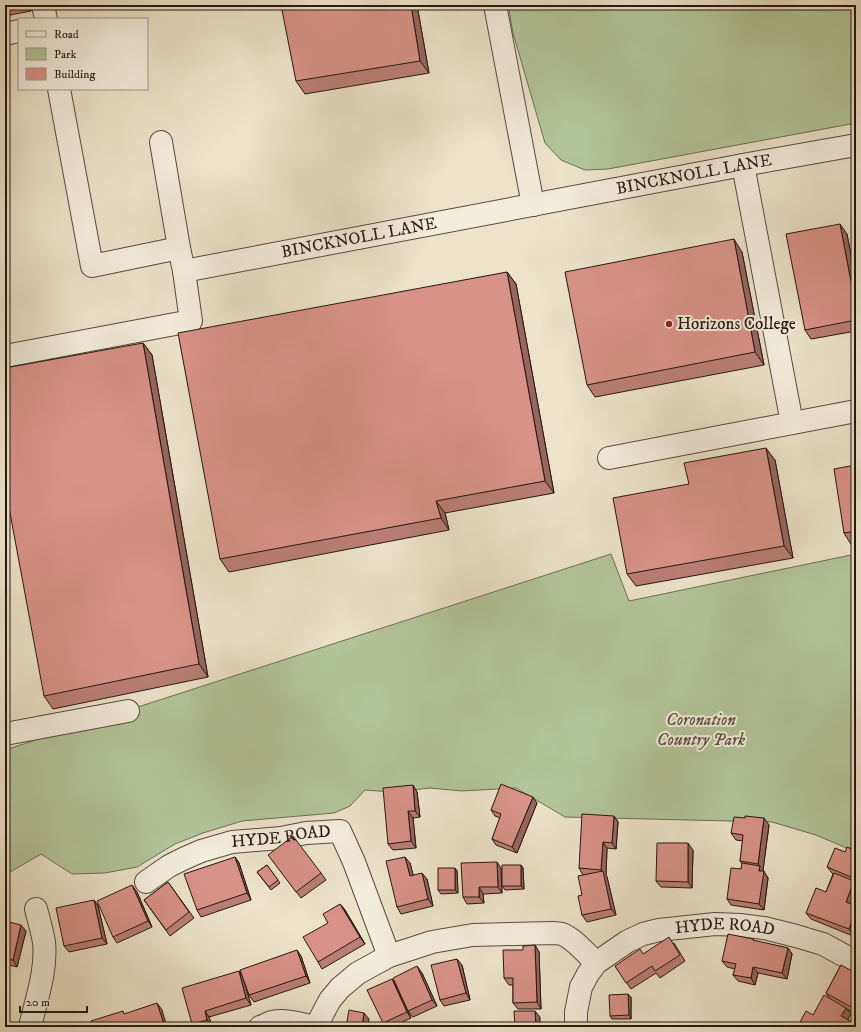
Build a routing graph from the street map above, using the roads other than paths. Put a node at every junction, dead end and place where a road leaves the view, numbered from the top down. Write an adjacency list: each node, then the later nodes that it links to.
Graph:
1 (44, 5): 3 (street)
2 (495, 5): 10 (street)
3 (46, 18)
4 (18, 32): 5 (street)
5 (5, 34)
6 (59, 90): 11 (street)
7 (160, 142): 11 (street)
8 (856, 145): 9 (street, BINCKNOLL LANE)
9 (743, 165): 10 (street, BINCKNOLL LANE); 15 (street)
10 (533, 205): 12 (street, BINCKNOLL LANE)
11 (179, 248): 12 (street)
12 (184, 271): 13 (street)
13 (5, 356)
14 (856, 411): 15 (street)
15 (792, 423): 16 (street)
16 (609, 458)
17 (128, 710): 18 (street)
18 (5, 734)
19 (146, 882): 21 (street, HYDE ROAD)
20 (36, 909): 24 (street)
21 (390, 956): 23 (street); 27 (street)
22 (856, 962): 23 (street, HYDE ROAD)
23 (596, 963): 28 (street, HYDE ROAD)
24 (30, 1027)
25 (260, 1027): 26 (street)
26 (312, 1027)
27 (316, 1027)
28 (576, 1027)

